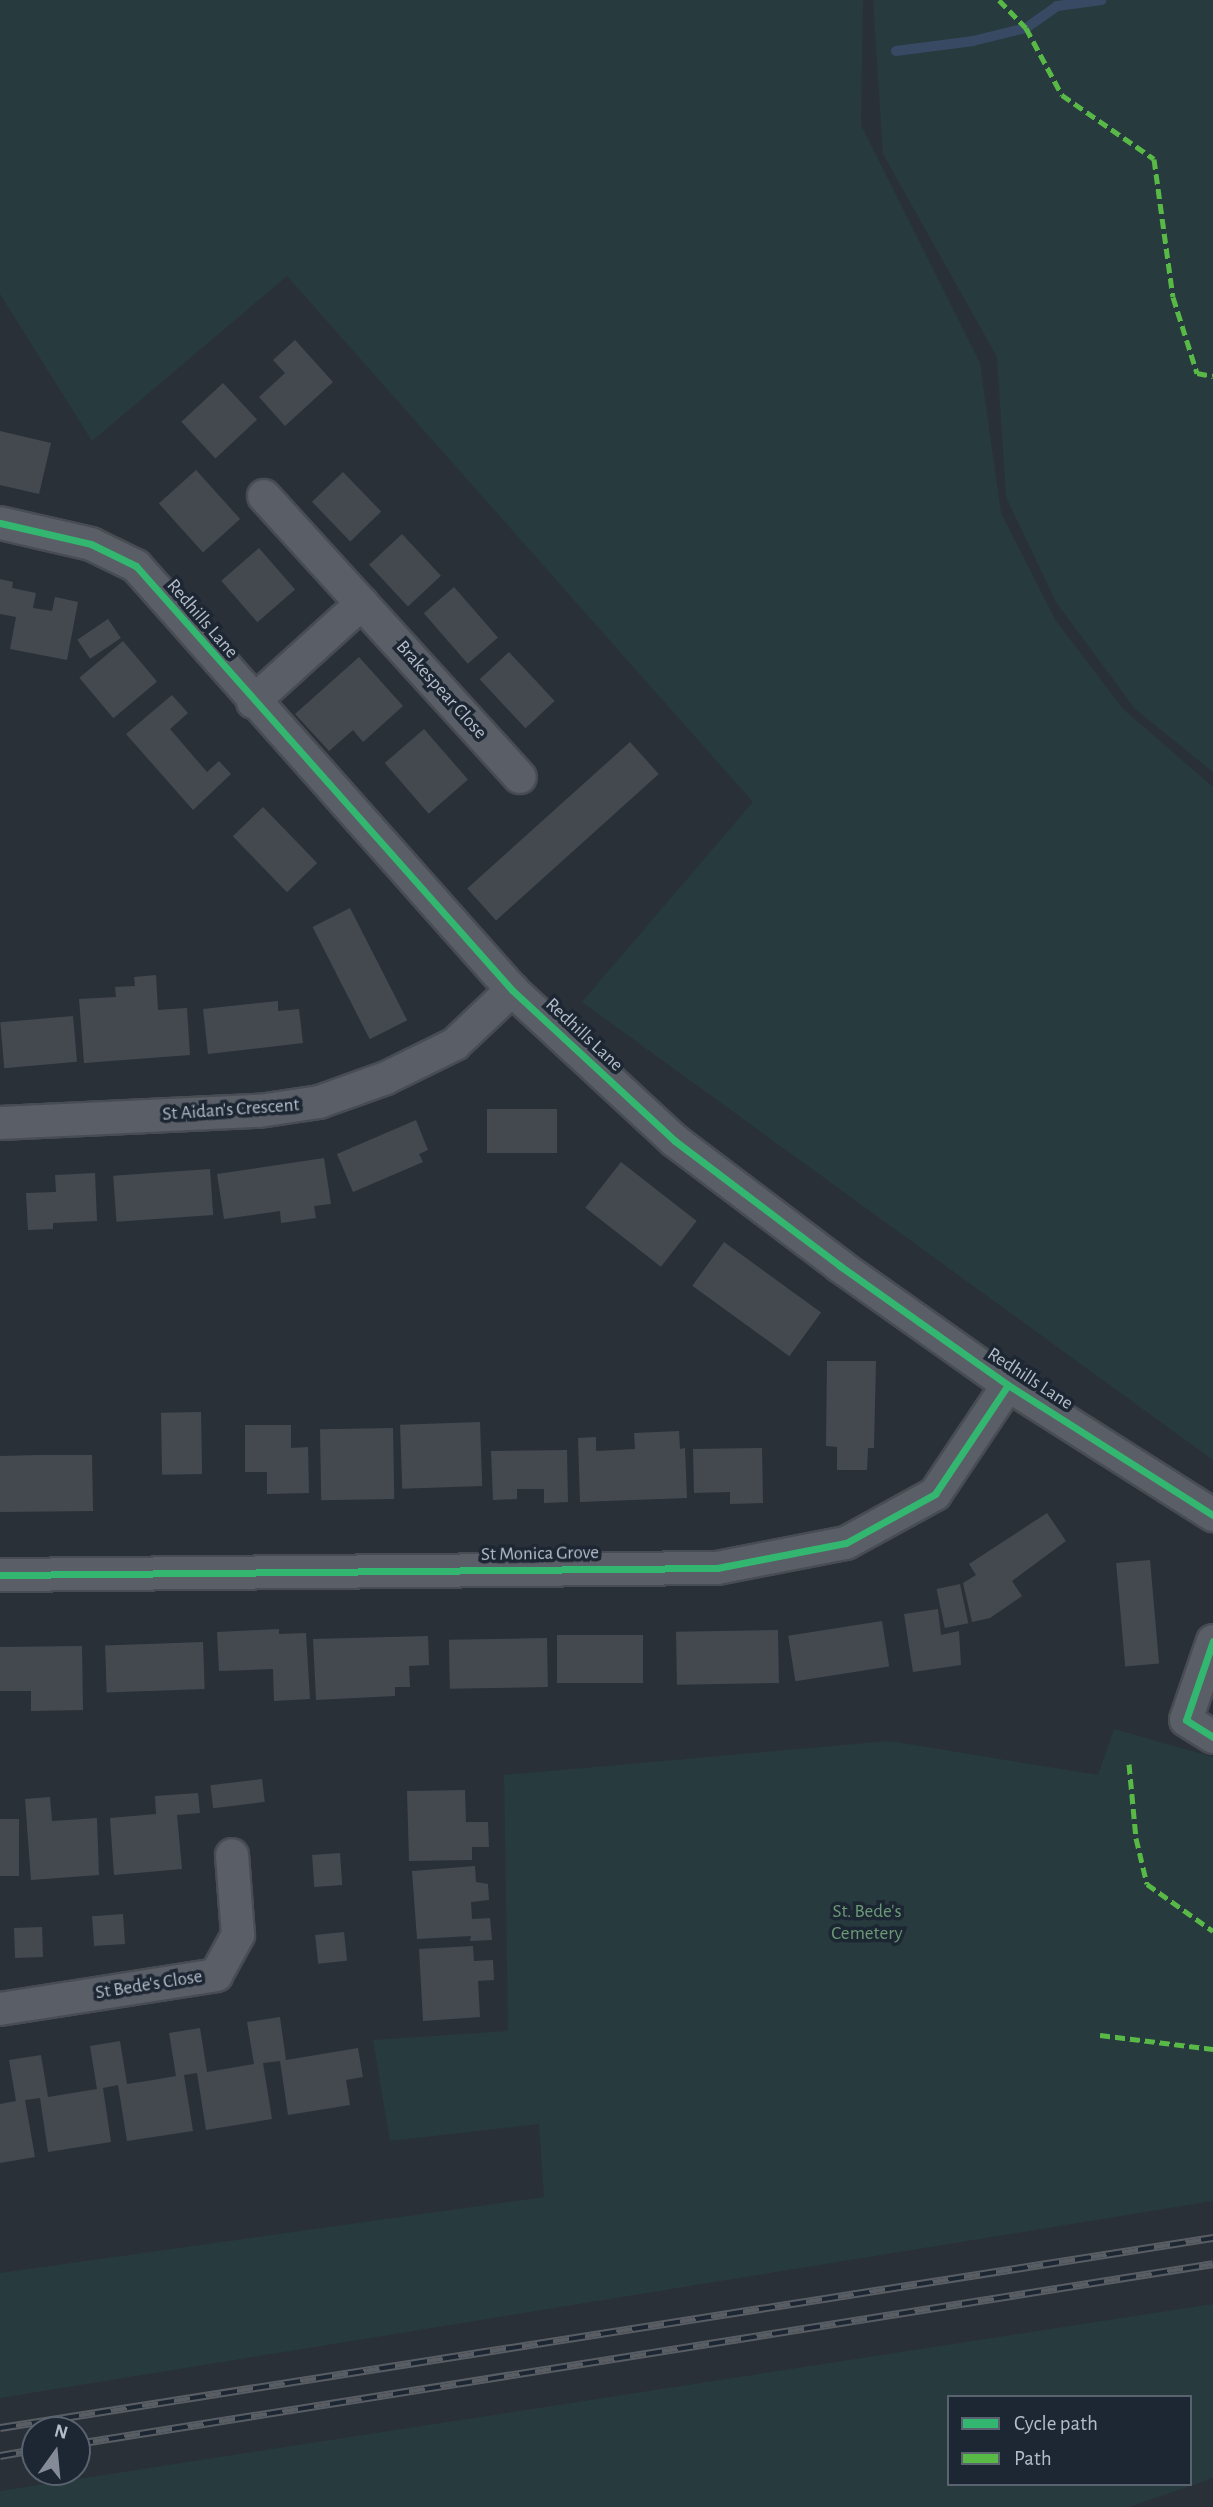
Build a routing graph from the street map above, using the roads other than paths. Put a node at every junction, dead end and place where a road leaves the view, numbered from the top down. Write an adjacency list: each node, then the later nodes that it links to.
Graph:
1 (264, 496): 3 (street, Brakespear Close)
2 (0, 523): 4 (street, Redhills Lane)
3 (362, 603): 4 (street); 5 (street, Brakespear Close)
4 (253, 702): 6 (street, Redhills Lane)
5 (520, 778)
6 (512, 990): 7 (street, St Aidan's Crescent); 8 (street, Redhills Lane)
7 (0, 1123)
8 (1008, 1385): 9 (street, Redhills Lane); 10 (street, St Monica Grove)
9 (1213, 1515)
10 (0, 1575)
11 (1213, 1641): 12 (street)
12 (1213, 1737)
13 (232, 1855): 14 (street, St Bede's Close)
14 (0, 2009)

